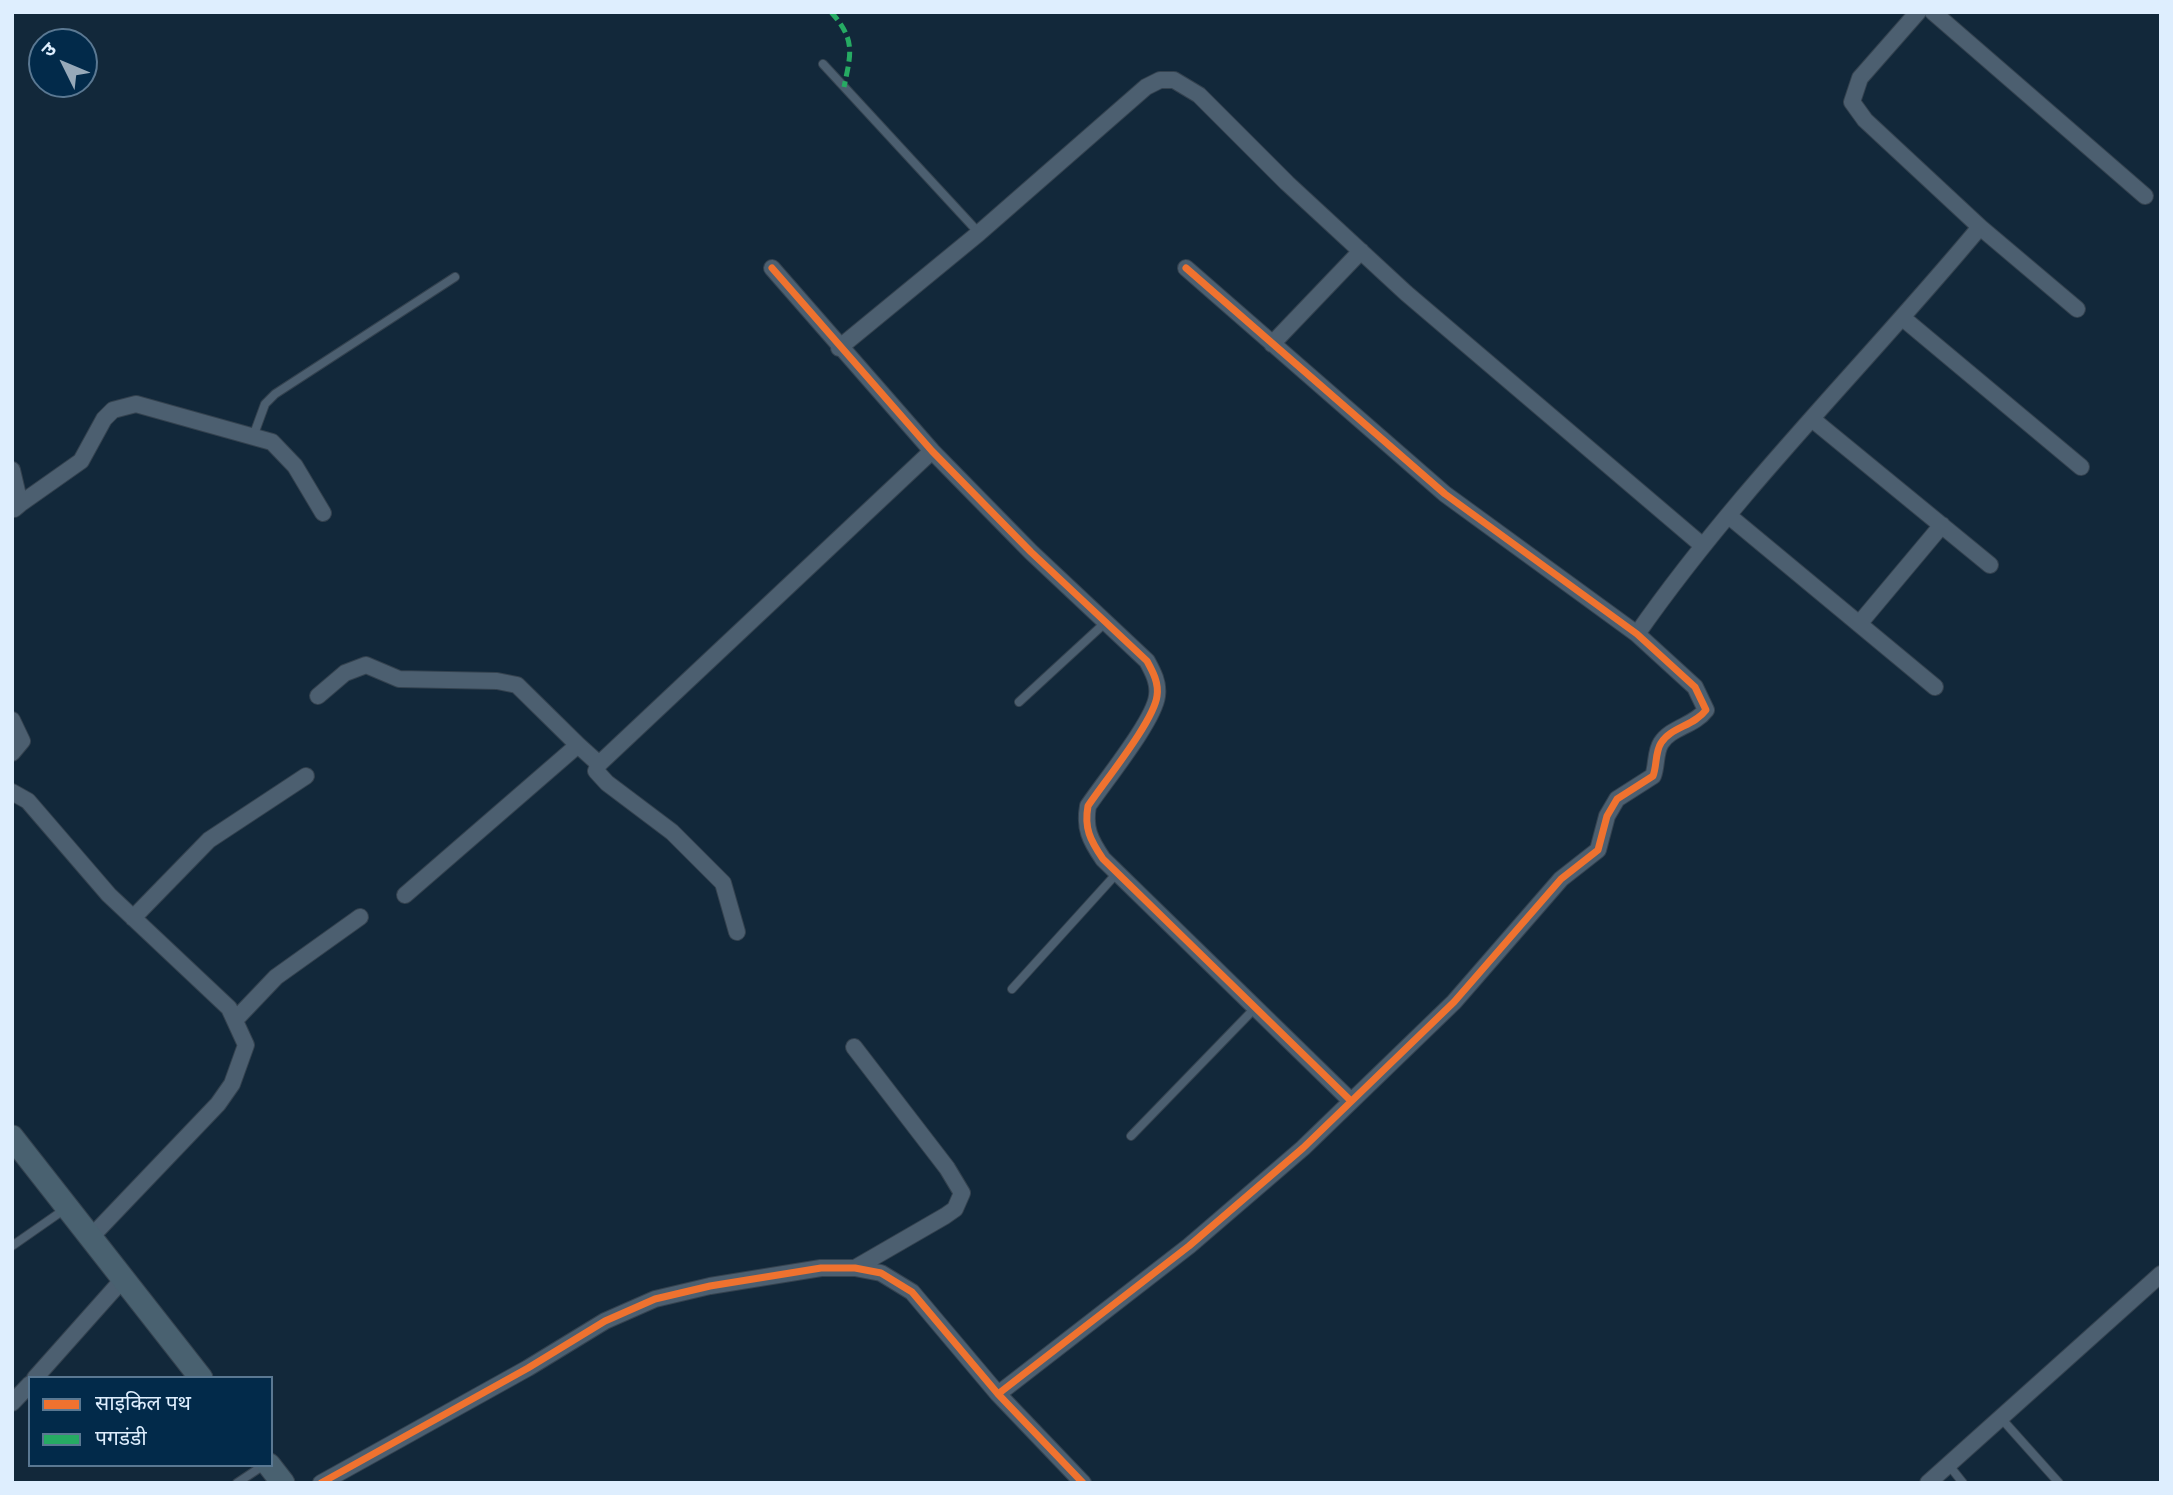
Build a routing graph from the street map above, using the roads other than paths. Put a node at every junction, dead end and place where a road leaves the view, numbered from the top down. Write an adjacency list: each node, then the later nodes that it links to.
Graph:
1 (1918, 12): 5 (street)
2 (1933, 12): 4 (street)
3 (823, 64): 6 (lane)
4 (2145, 196)
5 (1980, 227): 11 (street); 12 (street)
6 (979, 233): 7 (street); 14 (street)
7 (1361, 251): 13 (street); 24 (street)
8 (772, 268): 14 (street)
9 (1186, 268): 13 (street)
10 (455, 277): 16 (lane)
11 (2077, 309)
12 (1904, 318): 15 (street); 18 (street)
13 (1272, 344): 28 (street)
14 (839, 348): 17 (street)
15 (1812, 419): 22 (street); 23 (street)
16 (254, 435): 20 (street); 21 (street)
17 (932, 451): 26 (street); 35 (street)
18 (2081, 467)
19 (12, 470): 20 (street)
20 (16, 507)
21 (323, 513)
22 (1729, 516): 24 (street); 27 (street)
23 (1942, 525): 25 (street); 27 (street)
24 (1703, 546): 28 (street)
25 (1990, 565)
26 (1106, 622): 31 (lane); 38 (street)
27 (1858, 624): 29 (street)
28 (1637, 634): 47 (street)
29 (1935, 687)
30 (317, 696): 33 (street)
31 (1019, 702)
32 (12, 720): 34 (street)
33 (578, 745): 35 (street); 39 (street)
34 (12, 753)
35 (598, 764): 42 (street)
36 (306, 776): 41 (street)
37 (12, 792): 41 (street)
38 (1118, 872): 43 (lane); 44 (street)
39 (405, 895)
40 (360, 917): 45 (street)
41 (133, 918): 45 (street)
42 (737, 932)
43 (1012, 989)
44 (1256, 1007): 47 (street); 48 (lane)
45 (236, 1019): 51 (street)
46 (854, 1047): 53 (street)
47 (1351, 1101): 59 (street)
48 (1131, 1136)
49 (12, 1137): 50 (street)
50 (67, 1208): 51 (street); 52 (lane)
51 (91, 1237): 55 (street)
52 (12, 1246)
53 (855, 1268): 59 (street); 67 (street)
54 (2161, 1274): 61 (street)
55 (124, 1278): 56 (street); 57 (street)
56 (37, 1376)
57 (199, 1376)
58 (28, 1386): 60 (street)
59 (998, 1394): 68 (street)
60 (12, 1403)
61 (2000, 1417): 62 (street); 71 (lane)
62 (1948, 1464): 69 (street); 70 (lane)
63 (264, 1467): 65 (lane)
64 (269, 1467): 66 (street)
65 (237, 1483)
66 (283, 1483)
67 (321, 1483)
68 (1083, 1483)
69 (1928, 1483)
70 (1964, 1483)
71 (2059, 1483)

